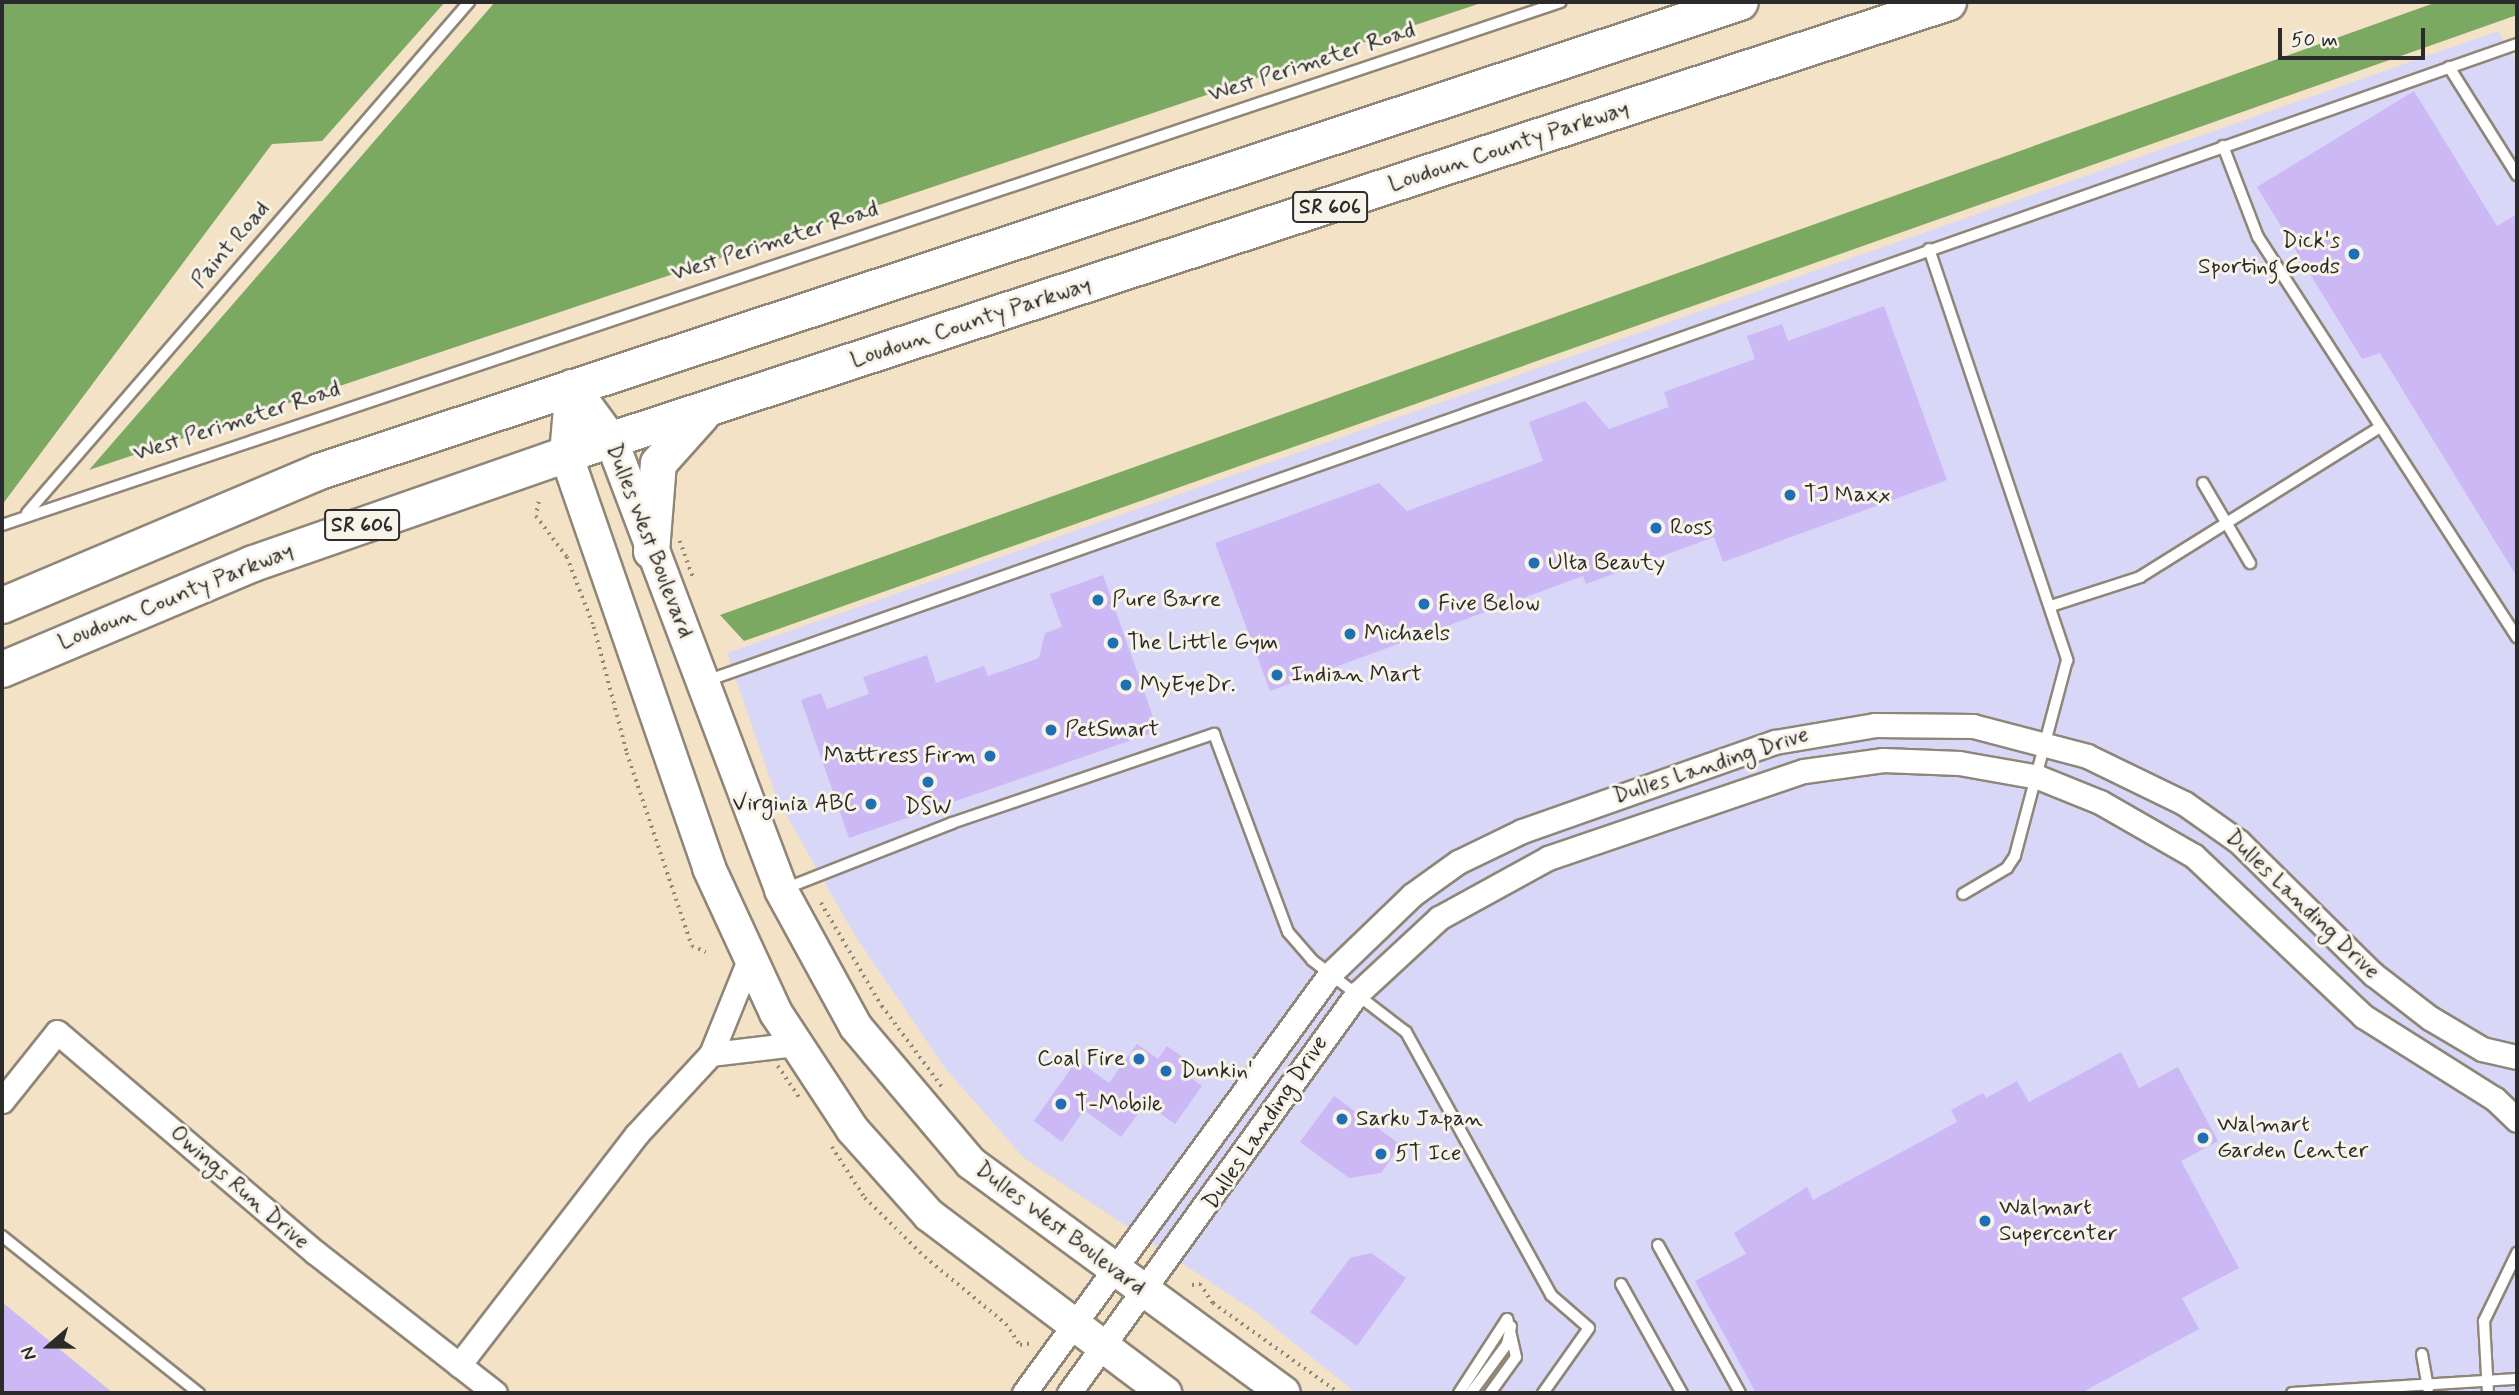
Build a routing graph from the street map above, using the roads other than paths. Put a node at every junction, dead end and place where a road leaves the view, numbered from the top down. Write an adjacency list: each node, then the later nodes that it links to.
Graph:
1 (469, 2): 16 (lane, Paint Road)
2 (1562, 2): 16 (lane, West Perimeter Road)
3 (1740, 2): 10 (main road)
4 (1948, 2): 11 (main road, Loudoun County Parkway / SR 606)
5 (2517, 44): 6 (lane)
6 (2449, 67): 7 (lane); 8 (lane)
7 (2223, 146): 9 (lane); 12 (lane)
8 (2517, 175)
9 (1929, 249): 22 (lane); 25 (lane)
10 (572, 386): 13 (street, Dulles West Boulevard); 14 (street, Dulles West Boulevard); 21 (main road)
11 (710, 408): 13 (main road, Loudoun County Parkway / SR 606); 19 (main road)
12 (2377, 429): 17 (lane); 23 (lane)
13 (611, 439): 14 (main road, Loudoun County Parkway / SR 606); 19 (street, Dulles West Boulevard)
14 (566, 454): 24 (main road, Loudoun County Parkway / SR 606); 30 (street, Dulles West Boulevard)
15 (2203, 483): 17 (lane)
16 (25, 515): 18 (lane, West Perimeter Road)
17 (2226, 523): 20 (lane); 22 (lane)
18 (2, 525)
19 (663, 539): 25 (street, Dulles West Boulevard)
20 (2250, 563)
21 (2, 605)
22 (2051, 606): 26 (lane)
23 (2517, 637)
24 (2, 669)
25 (706, 681): 28 (street, Dulles West Boulevard)
26 (2047, 743): 27 (lane); 31 (street, Dulles Landing Drive); 35 (street, Dulles Landing Drive)
27 (2038, 777): 29 (lane); 32 (street, Dulles Landing Drive); 37 (street, Dulles Landing Drive)
28 (781, 890): 31 (lane); 41 (street, Dulles West Boulevard)
29 (1963, 894)
30 (748, 960): 33 (street, Dulles West Boulevard); 34 (street)
31 (1330, 974): 32 (lane); 41 (street, Dulles Landing Drive)
32 (1358, 993): 43 (street, Dulles Landing Drive); 61 (lane)
33 (796, 1044): 34 (street); 45 (street, Dulles West Boulevard)
34 (711, 1054): 48 (street)
35 (2517, 1057)
36 (2, 1101): 48 (street, Owings Run Drive)
37 (2517, 1120)
38 (2, 1236): 52 (lane)
39 (1658, 1244): 63 (lane)
40 (2517, 1253): 50 (lane)
41 (1114, 1271): 43 (street, Dulles West Boulevard); 45 (street, Dulles Landing Drive)
42 (1620, 1284): 62 (lane)
43 (1146, 1293): 46 (street, Dulles Landing Drive); 57 (street, Dulles West Boulevard)
44 (1509, 1322): 58 (lane); 59 (lane); 60 (lane)
45 (1075, 1327): 46 (street, Dulles West Boulevard); 54 (street, Dulles Landing Drive)
46 (1104, 1348): 55 (street, Dulles Landing Drive); 56 (street, Dulles West Boulevard)
47 (2423, 1354): 51 (lane)
48 (459, 1365): 53 (street, Owings Run Drive)
49 (2517, 1379): 50 (lane)
50 (2487, 1380): 51 (lane); 65 (lane)
51 (2428, 1388): 64 (lane)
52 (199, 1393)
53 (495, 1393)
54 (1024, 1393)
55 (1069, 1393)
56 (1165, 1393)
57 (1284, 1393)
58 (1459, 1393)
59 (1471, 1393)
60 (1490, 1393)
61 (1543, 1393)
62 (1682, 1393)
63 (1740, 1393)
64 (2292, 1393)
65 (2488, 1393)

